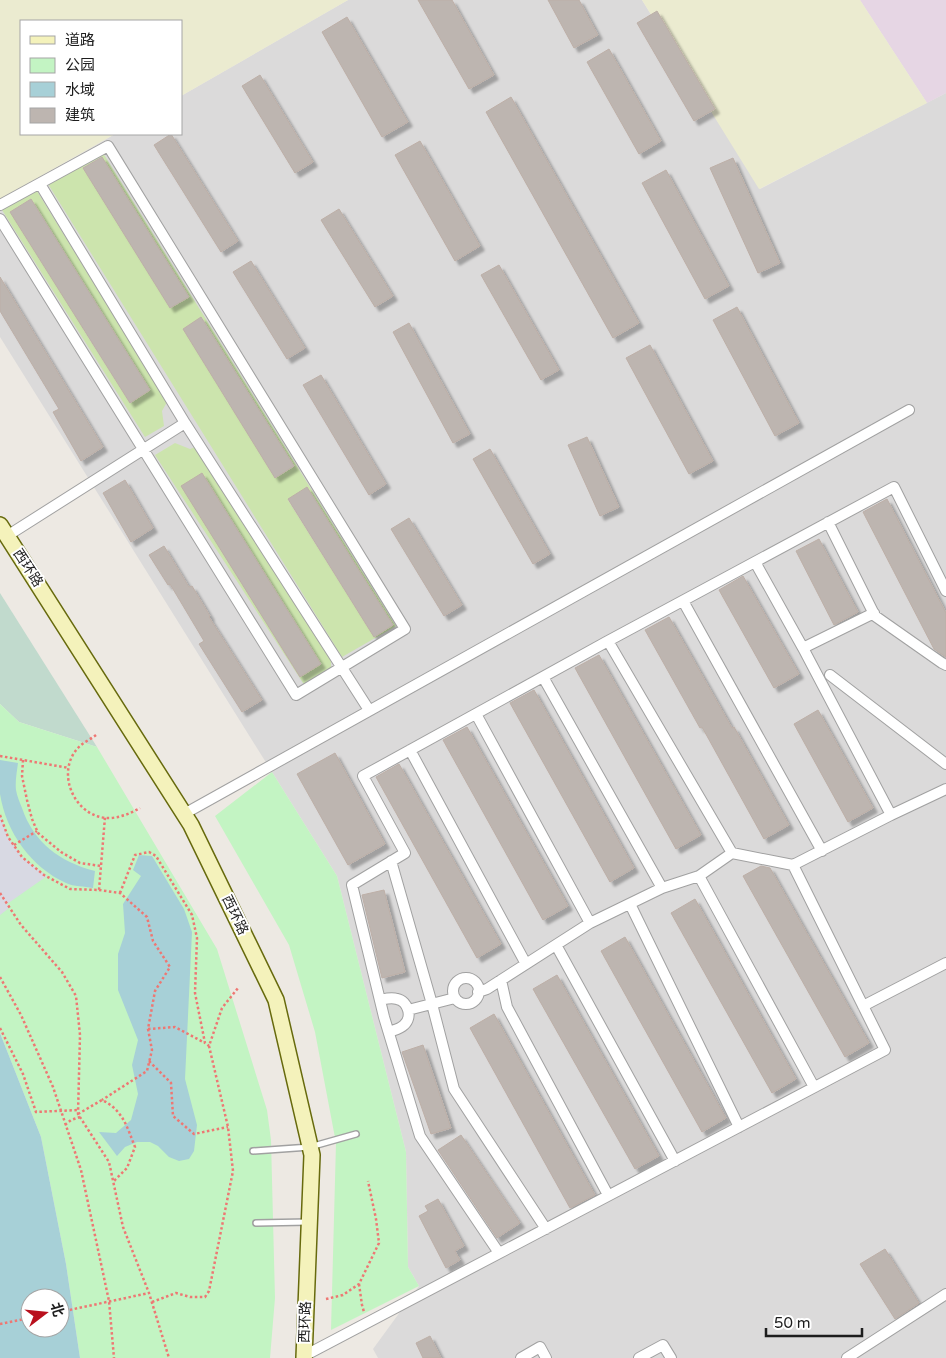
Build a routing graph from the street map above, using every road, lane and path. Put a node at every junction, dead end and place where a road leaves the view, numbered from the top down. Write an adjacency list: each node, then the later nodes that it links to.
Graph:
1 (40, 184): 2 (street); 5 (street); 16 (street)
2 (0, 206)
3 (0, 219): 6 (street)
4 (909, 410): 19 (street)
5 (185, 423): 6 (street); 16 (street)
6 (144, 450): 8 (street); 16 (street)
7 (828, 522): 9 (street); 10 (street); 12 (street)
8 (3, 531): 29 (main road, 西环路)
9 (755, 562): 11 (street); 14 (street)
10 (946, 591)
11 (683, 600): 13 (street); 35 (street)
12 (874, 613): 14 (street); 15 (street)
13 (608, 641): 18 (street); 36 (street)
14 (802, 648): 31 (street)
15 (946, 665)
16 (342, 667): 19 (street)
17 (830, 675): 25 (street)
18 (543, 677): 20 (street); 41 (street)
19 (369, 710): 29 (street)
20 (476, 714): 22 (street); 46 (street)
21 (96, 735): 26 (path)
22 (410, 750): 37 (street); 49 (street)
23 (0, 756): 24 (path)
24 (24, 760): 26 (path); 33 (path)
25 (946, 764)
26 (69, 768): 32 (path)
27 (946, 789): 31 (street)
28 (140, 808): 32 (path)
29 (184, 814): 73 (main road, 西环路)
30 (0, 815): 34 (path)
31 (891, 815): 35 (street)
32 (105, 817): 39 (path)
33 (37, 831): 34 (path); 39 (path)
34 (14, 845): 42 (path)
35 (822, 851): 38 (street)
36 (732, 853): 38 (street); 40 (street)
37 (391, 861): 55 (street); 56 (street)
38 (793, 865): 57 (street)
39 (101, 866): 42 (path)
40 (699, 876): 41 (street); 65 (street)
41 (662, 888): 45 (street)
42 (99, 890): 44 (path)
43 (0, 893): 68 (path)
44 (120, 893): 60 (path); 62 (path)
45 (630, 904): 46 (street); 71 (street)
46 (590, 924): 47 (street)
47 (556, 945): 49 (street); 75 (street)
48 (946, 963): 57 (street)
49 (526, 964): 51 (street)
50 (0, 977): 67 (path)
51 (501, 980): 53 (street); 78 (street)
52 (238, 988): 63 (path)
53 (478, 992): 54 (street); 54 (street)
54 (455, 998): 56 (street)
55 (380, 1000): 58 (street); 61 (street)
56 (432, 1004): 58 (street); 81 (street)
57 (863, 1006): 65 (street)
58 (408, 1010): 61 (street)
59 (0, 1028): 67 (path)
60 (148, 1029): 62 (path); 64 (path)
61 (389, 1032): 82 (street)
62 (205, 1043): 63 (path)
63 (209, 1046): 70 (path)
64 (149, 1061): 66 (path); 70 (path)
65 (814, 1088): 71 (street)
66 (102, 1100): 68 (path); 76 (path)
67 (61, 1111): 68 (path); 69 (path)
68 (79, 1114): 69 (path); 76 (path)
69 (65, 1125): 87 (path)
70 (228, 1127): 88 (path)
71 (739, 1127): 75 (street)
72 (356, 1134): 73 (lane)
73 (310, 1147): 74 (lane); 80 (main road, 西环路)
74 (253, 1151)
75 (675, 1161): 78 (street)
76 (113, 1181): 84 (path)
77 (368, 1181): 83 (path)
78 (608, 1196): 81 (street)
79 (256, 1222): 80 (lane)
80 (309, 1222): 93 (main road, 西环路)
81 (546, 1228): 82 (street)
82 (499, 1253): 91 (street)
83 (358, 1284): 86 (path); 91 (path)
84 (149, 1293): 87 (path); 88 (path)
85 (946, 1294): 100 (street)
86 (326, 1298)
87 (108, 1301): 89 (path); 94 (path)
88 (152, 1302): 95 (path)
89 (70, 1310)
90 (20, 1320): 92 (path)
91 (368, 1322): 93 (street)
92 (0, 1324)
93 (304, 1357)
94 (114, 1358)
95 (169, 1358)
96 (521, 1358): 97 (street)
97 (546, 1358)
98 (639, 1358): 99 (street)
99 (671, 1358)
100 (847, 1358)

